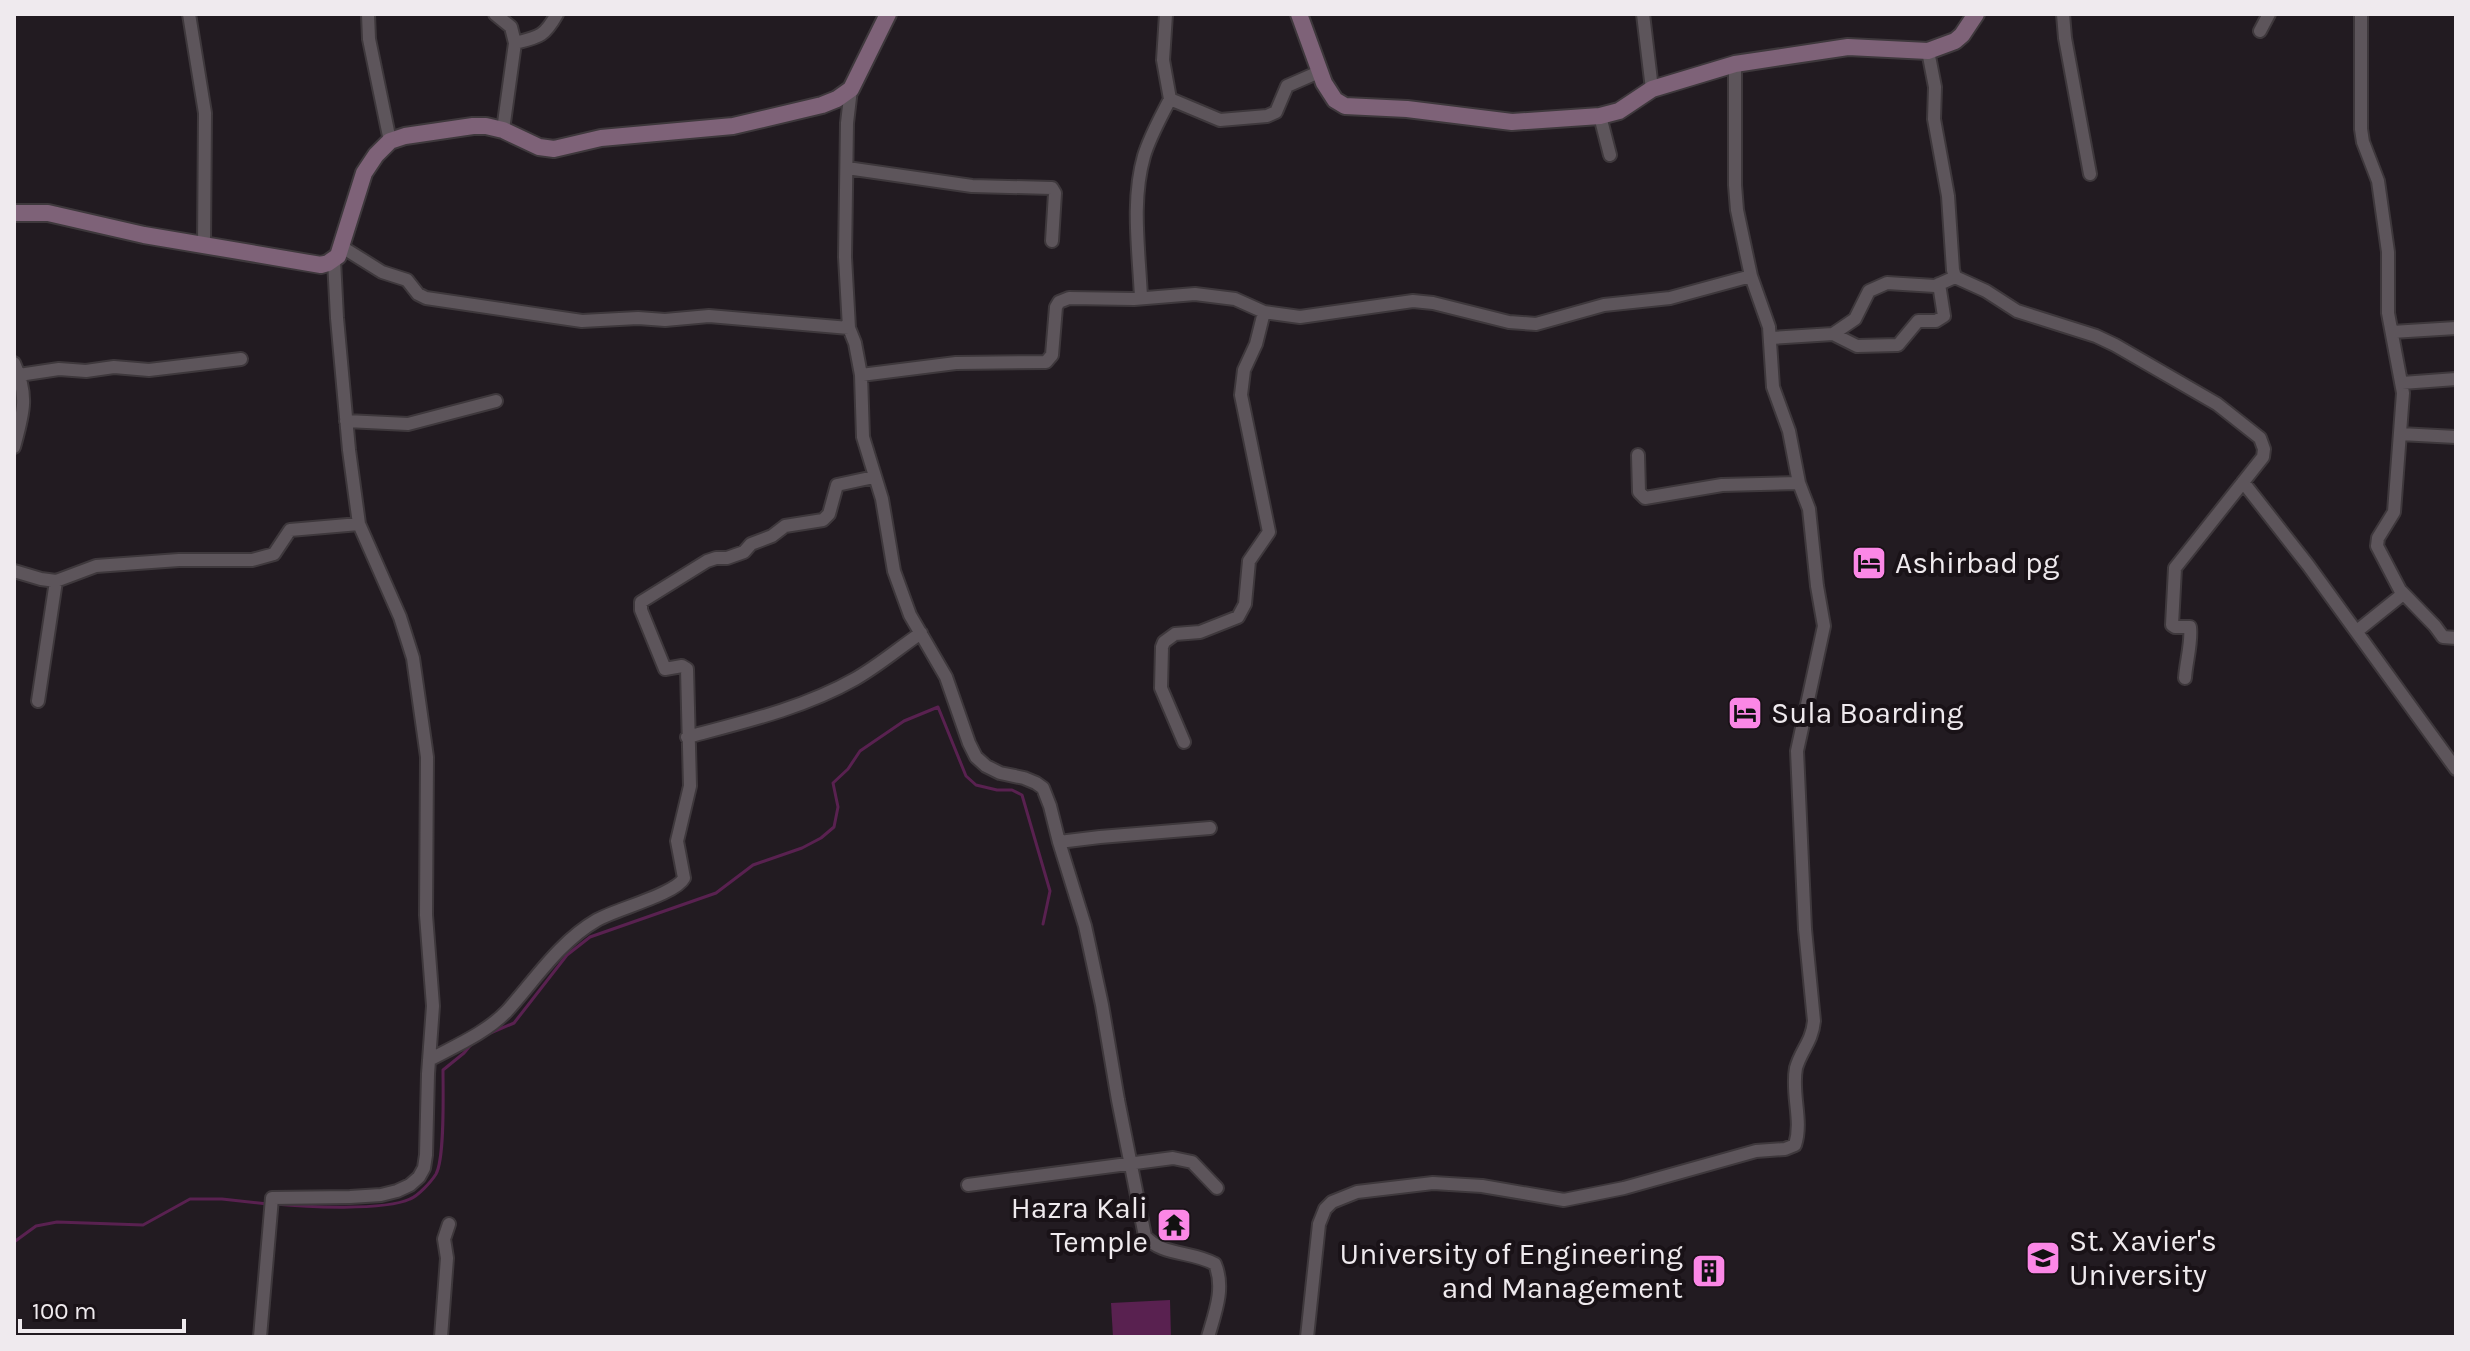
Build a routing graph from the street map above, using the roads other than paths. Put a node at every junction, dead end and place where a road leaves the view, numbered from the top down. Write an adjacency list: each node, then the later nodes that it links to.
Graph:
1 (189, 14): 29 (street)
2 (368, 14): 23 (street)
3 (495, 14): 14 (street)
4 (557, 14): 14 (street)
5 (888, 14): 18 (street)
6 (1166, 14): 20 (street)
7 (1299, 14): 17 (street)
8 (1643, 14): 19 (street)
9 (1976, 14): 15 (street)
10 (2063, 14): 26 (street)
11 (2269, 14): 13 (street)
12 (2361, 14): 38 (street)
13 (2260, 31)
14 (515, 43): 22 (street)
15 (1928, 51): 16 (street); 32 (street)
16 (1735, 64): 19 (street); 31 (street)
17 (1319, 72): 20 (street); 21 (street)
18 (851, 89): 22 (street); 25 (street)
19 (1652, 89): 21 (street)
20 (1170, 99): 34 (street)
21 (1600, 116): 24 (street)
22 (503, 130): 23 (street)
23 (390, 141): 30 (street)
24 (1610, 155)
25 (847, 168): 28 (street); 36 (street)
26 (2090, 174)
27 (14, 213): 29 (street)
28 (1052, 241)
29 (204, 244): 30 (street)
30 (338, 253): 36 (street); 47 (street)
31 (1751, 276): 35 (street); 40 (street)
32 (1955, 277): 33 (street); 53 (street)
33 (1939, 284): 39 (street); 39 (street)
34 (1141, 298): 35 (street); 43 (street)
35 (1264, 312): 65 (street)
36 (849, 328): 43 (street)
37 (2456, 328): 38 (street)
38 (2392, 332): 45 (street)
39 (1833, 334): 40 (street)
40 (1771, 338): 54 (street)
41 (241, 359): 42 (street)
42 (17, 369): 50 (street)
43 (861, 375): 52 (street)
44 (2456, 379): 45 (street)
45 (2402, 383): 48 (street)
46 (496, 401): 47 (street)
47 (346, 421): 55 (street)
48 (2400, 434): 49 (street); 58 (street)
49 (2456, 437)
50 (14, 447)
51 (1638, 455): 54 (street)
52 (874, 477): 60 (street); 64 (street)
53 (2243, 482): 59 (street); 62 (street)
54 (1799, 483): 77 (street)
55 (359, 524): 57 (street); 69 (street)
56 (14, 571): 57 (street)
57 (56, 581): 63 (street)
58 (2403, 594): 59 (street); 61 (street)
59 (2357, 631): 66 (street)
60 (921, 633): 64 (street); 68 (street)
61 (2456, 638)
62 (2185, 678)
63 (38, 701)
64 (687, 737): 69 (street)
65 (1184, 742)
66 (2456, 769)
67 (1210, 828): 68 (street)
68 (1059, 842): 70 (street)
69 (429, 1060): 74 (street)
70 (1130, 1164): 71 (street); 72 (street); 76 (street)
71 (968, 1185)
72 (1217, 1188)
73 (449, 1224): 75 (street)
74 (260, 1337)
75 (441, 1337)
76 (1208, 1337)
77 (1307, 1337)

